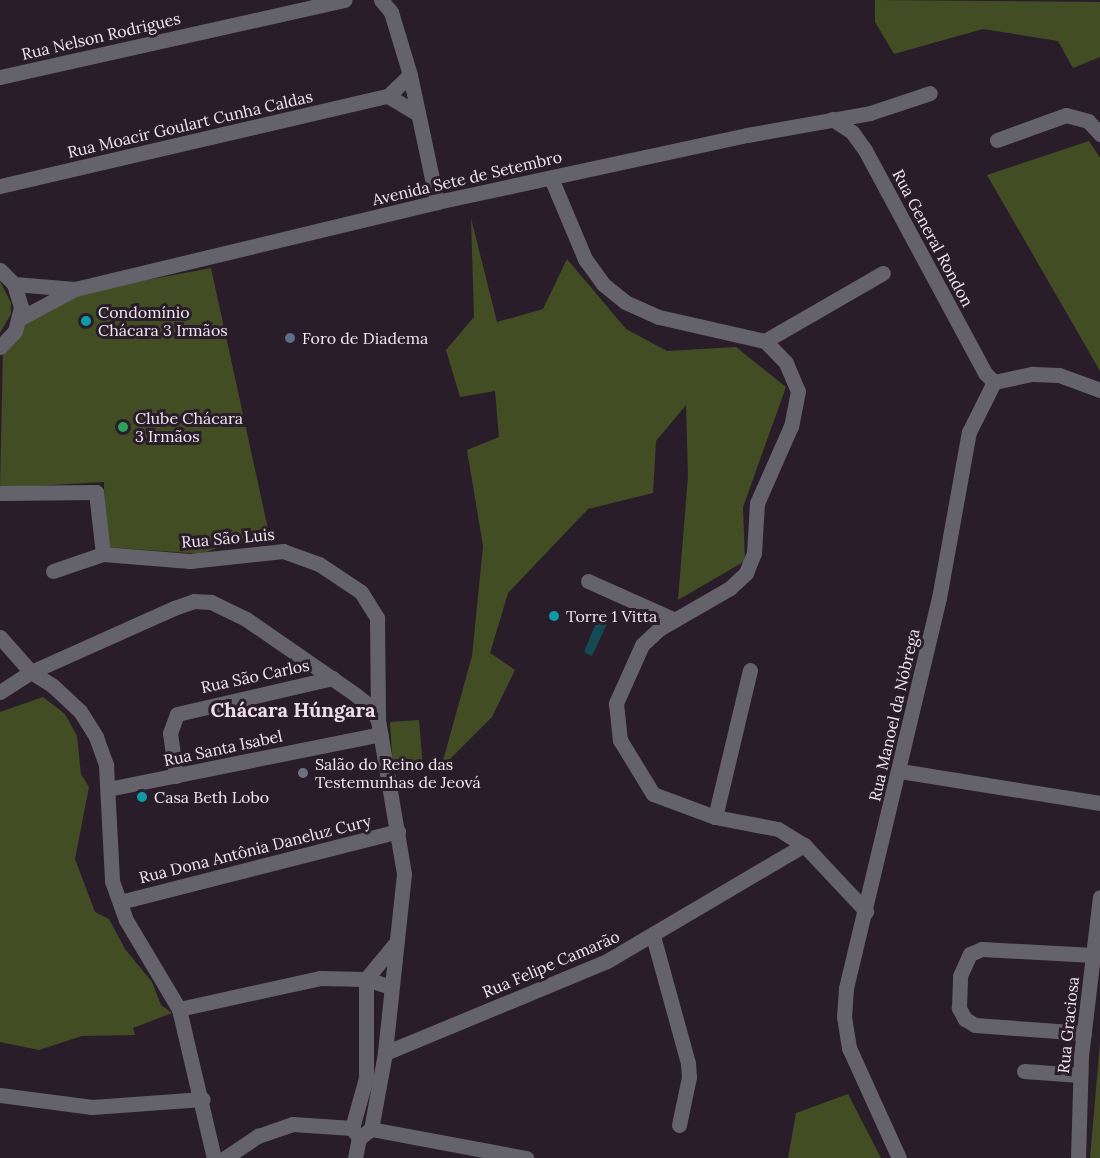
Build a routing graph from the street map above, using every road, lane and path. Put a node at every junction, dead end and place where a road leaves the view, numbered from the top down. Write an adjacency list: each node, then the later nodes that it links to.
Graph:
1 (290, 0): 4 (street)
2 (344, 0): 4 (street, Rua Nelson Rodrigues)
3 (381, 0): 5 (street)
4 (280, 14): 6 (street, Rua Nelson Rodrigues)
5 (410, 75): 8 (street); 10 (street)
6 (0, 77)
7 (930, 93): 9 (street, Avenida Sete de Setembro)
8 (388, 96): 10 (street); 16 (street, Rua Moacir Goulart Cunha Caldas)
9 (870, 113): 11 (street, Avenida Sete de Setembro); 12 (street, Avenida Sete de Setembro)
10 (418, 114): 17 (street)
11 (832, 119): 12 (street, Rua General Rondon); 15 (street, Avenida Sete de Setembro)
12 (852, 132): 25 (street, Rua General Rondon)
13 (1100, 134): 14 (street)
14 (997, 140)
15 (551, 178): 17 (street, Avenida Sete de Setembro); 23 (street)
16 (0, 186)
17 (437, 202): 21 (street, Avenida Sete de Setembro)
18 (0, 270): 20 (street)
19 (883, 273): 23 (street)
20 (14, 284): 21 (street, Avenida Sete de Setembro); 22 (street)
21 (75, 289): 22 (street, Avenida Sete de Setembro)
22 (20, 319): 24 (street)
23 (765, 341): 31 (street)
24 (0, 346)
25 (994, 382): 26 (street); 38 (street, Rua Manoel da Nóbrega)
26 (1100, 390)
27 (0, 493): 28 (street)
28 (104, 554): 29 (street, Rua São Luis); 37 (street, Rua São Luis)
29 (53, 571)
30 (588, 581): 31 (street)
31 (675, 620): 42 (street)
32 (0, 637): 34 (street)
33 (750, 670): 42 (street)
34 (31, 672): 35 (street); 36 (street); 40 (street)
35 (333, 678): 37 (street); 39 (street, Rua São Carlos)
36 (0, 692)
37 (379, 727): 39 (street, Rua Santa Isabel); 43 (street, Rua São Luis)
38 (900, 771): 41 (street); 47 (street, Rua Manoel da Nóbrega)
39 (176, 776): 40 (street, Rua Santa Isabel)
40 (108, 789): 46 (street)
41 (1100, 803)
42 (715, 817): 44 (street)
43 (398, 831): 46 (street, Rua Dona Antônia Daneluz Cury); 49 (street, Rua São Luis)
44 (804, 845): 47 (street); 48 (street, Rua Felipe Camarão)
45 (1100, 897): 50 (street, Rua Graciosa)
46 (120, 902): 53 (street)
47 (866, 911): 68 (street, Rua Manoel da Nóbrega)
48 (652, 936): 56 (street, Rua Felipe Camarão); 61 (street)
49 (394, 945): 51 (street); 52 (street, Rua São Luis)
50 (1093, 955): 54 (street, Rua Graciosa); 54 (street)
51 (366, 979): 52 (street); 53 (street); 55 (street)
52 (390, 987): 56 (street, Rua São Luis)
53 (179, 1009): 60 (street)
54 (1084, 1033): 58 (street, Rua Graciosa)
55 (366, 1049): 56 (street); 63 (street)
56 (386, 1053): 62 (street)
57 (1024, 1071): 58 (street)
58 (1080, 1074): 69 (street, Rua Graciosa)
59 (0, 1095): 60 (street)
60 (203, 1099): 64 (street)
61 (680, 1125)
62 (371, 1129): 63 (street); 67 (street)
63 (355, 1133): 65 (street); 66 (street)
64 (214, 1158)
65 (225, 1158)
66 (355, 1158)
67 (520, 1158)
68 (899, 1158)
69 (1078, 1158)

